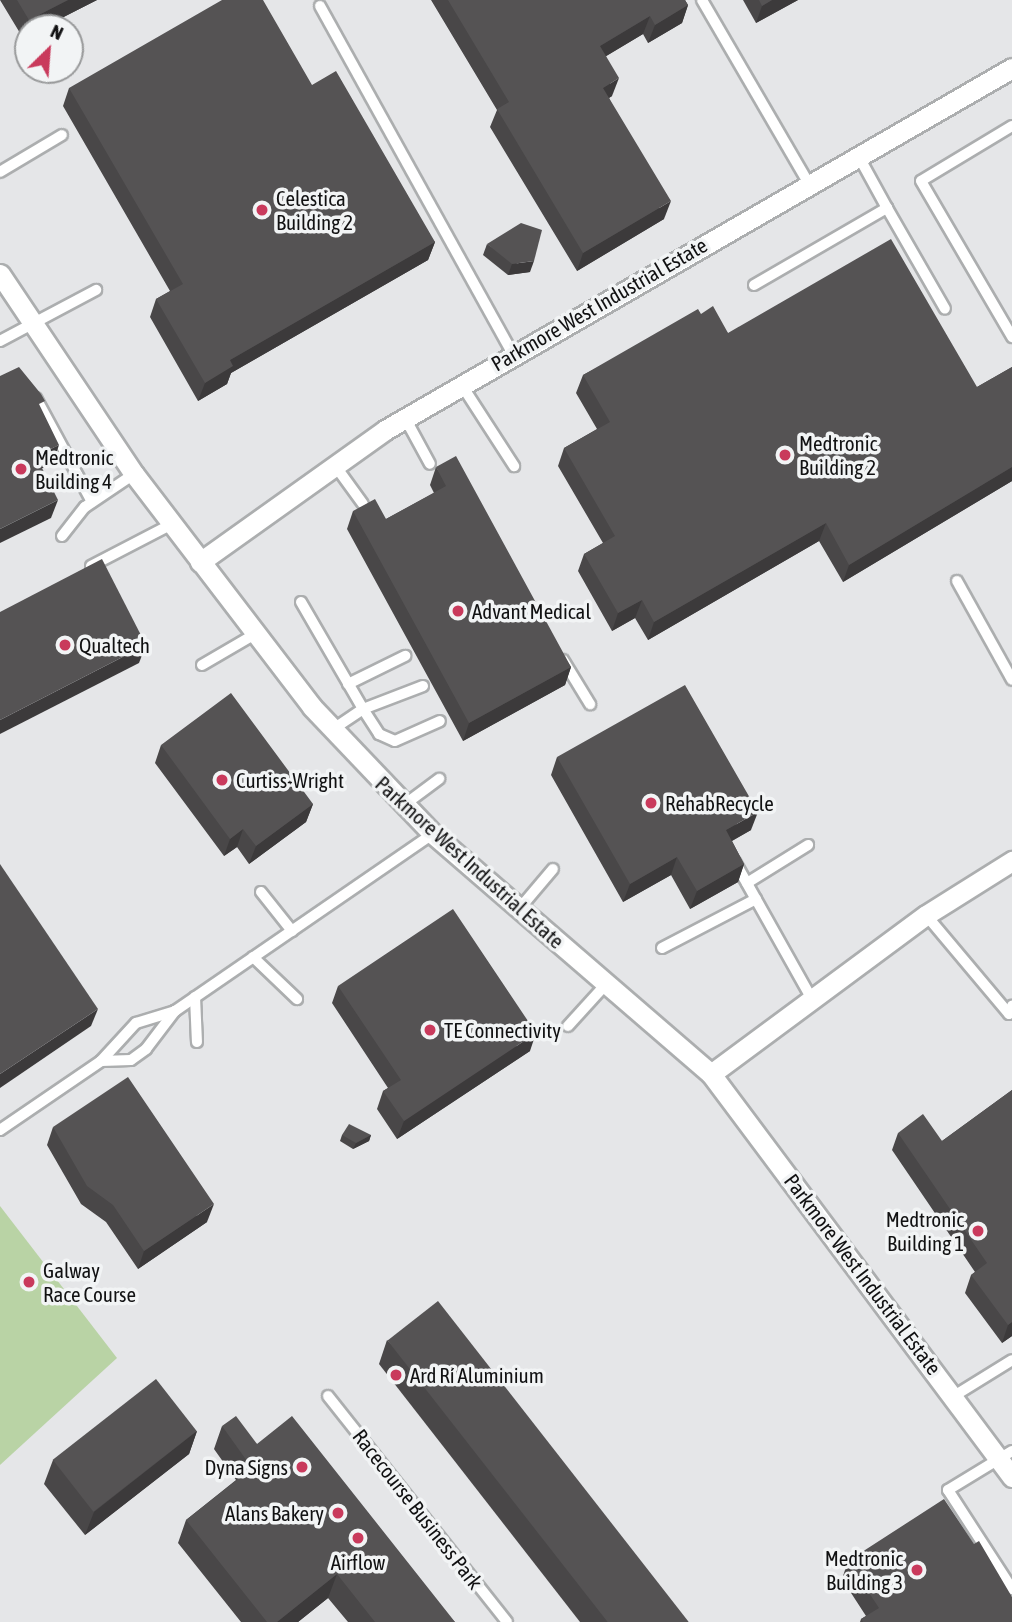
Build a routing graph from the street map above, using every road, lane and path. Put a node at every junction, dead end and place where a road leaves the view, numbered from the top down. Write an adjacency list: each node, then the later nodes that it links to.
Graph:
1 (702, 0): 8 (lane)
2 (320, 6): 17 (lane)
3 (1012, 68): 6 (street, Parkmore West Industrial Estate)
4 (1012, 126): 15 (lane)
5 (62, 135): 7 (lane)
6 (859, 157): 8 (street, Parkmore West Industrial Estate); 9 (lane)
7 (0, 172)
8 (809, 184): 17 (street, Parkmore West Industrial Estate)
9 (887, 208): 11 (lane); 13 (lane)
10 (0, 274): 14 (street, Parkmore West Industrial Estate)
11 (754, 285)
12 (96, 290): 14 (lane)
13 (945, 309)
14 (32, 322): 16 (lane); 24 (street, Parkmore West Industrial Estate)
15 (1012, 337)
16 (0, 341)
17 (513, 354): 18 (street, Parkmore West Industrial Estate)
18 (461, 383): 20 (street, Parkmore West Industrial Estate); 23 (lane)
19 (30, 391): 25 (lane)
20 (405, 418): 21 (street, Parkmore West Industrial Estate); 22 (lane)
21 (334, 464): 26 (lane); 29 (street, Parkmore West Industrial Estate)
22 (430, 464)
23 (514, 466)
24 (134, 474): 25 (lane); 27 (street, Parkmore West Industrial Estate)
25 (92, 502): 28 (lane)
26 (362, 504)
27 (170, 525): 29 (street, Parkmore West Industrial Estate); 30 (lane)
28 (62, 536)
29 (200, 562): 33 (street, Parkmore West Industrial Estate)
30 (73, 575)
31 (957, 581): 37 (lane)
32 (301, 602): 38 (lane)
33 (255, 634): 36 (lane); 43 (street, Parkmore West Industrial Estate)
34 (558, 651): 40 (lane)
35 (405, 656): 38 (lane)
36 (202, 665)
37 (1012, 680)
38 (348, 684): 41 (lane)
39 (423, 686): 41 (lane)
40 (590, 704)
41 (363, 709): 42 (lane); 43 (lane)
42 (440, 721)
43 (332, 731): 45 (street, Parkmore West Industrial Estate)
44 (439, 779): 45 (lane)
45 (403, 806): 46 (street, Parkmore West Industrial Estate)
46 (433, 834): 54 (street, Parkmore West Industrial Estate); 56 (lane)
47 (808, 845): 51 (lane)
48 (1012, 860): 55 (street)
49 (735, 862): 51 (lane)
50 (553, 869): 54 (lane)
51 (747, 883): 53 (lane)
52 (261, 892): 56 (lane)
53 (756, 899): 57 (lane); 62 (lane)
54 (520, 908): 59 (street, Parkmore West Industrial Estate)
55 (926, 915): 62 (street); 63 (lane)
56 (292, 931): 58 (lane)
57 (662, 948)
58 (253, 957): 60 (lane); 61 (lane)
59 (607, 983): 65 (lane); 68 (street, Parkmore West Industrial Estate)
60 (195, 997): 64 (lane); 66 (lane)
61 (297, 999)
62 (812, 999): 68 (street)
63 (1012, 1006)
64 (175, 1011): 67 (lane); 67 (lane)
65 (568, 1026)
66 (198, 1042)
67 (101, 1061): 69 (lane)
68 (711, 1074): 72 (street, Parkmore West Industrial Estate)
69 (0, 1130)
70 (1012, 1360): 72 (lane)
71 (328, 1396): 76 (lane, Racecourse Business Park)
72 (954, 1396): 73 (street, Parkmore West Industrial Estate)
73 (1006, 1456): 74 (street, Parkmore West Industrial Estate); 75 (lane)
74 (1012, 1477)
75 (1012, 1589)
76 (507, 1622)

